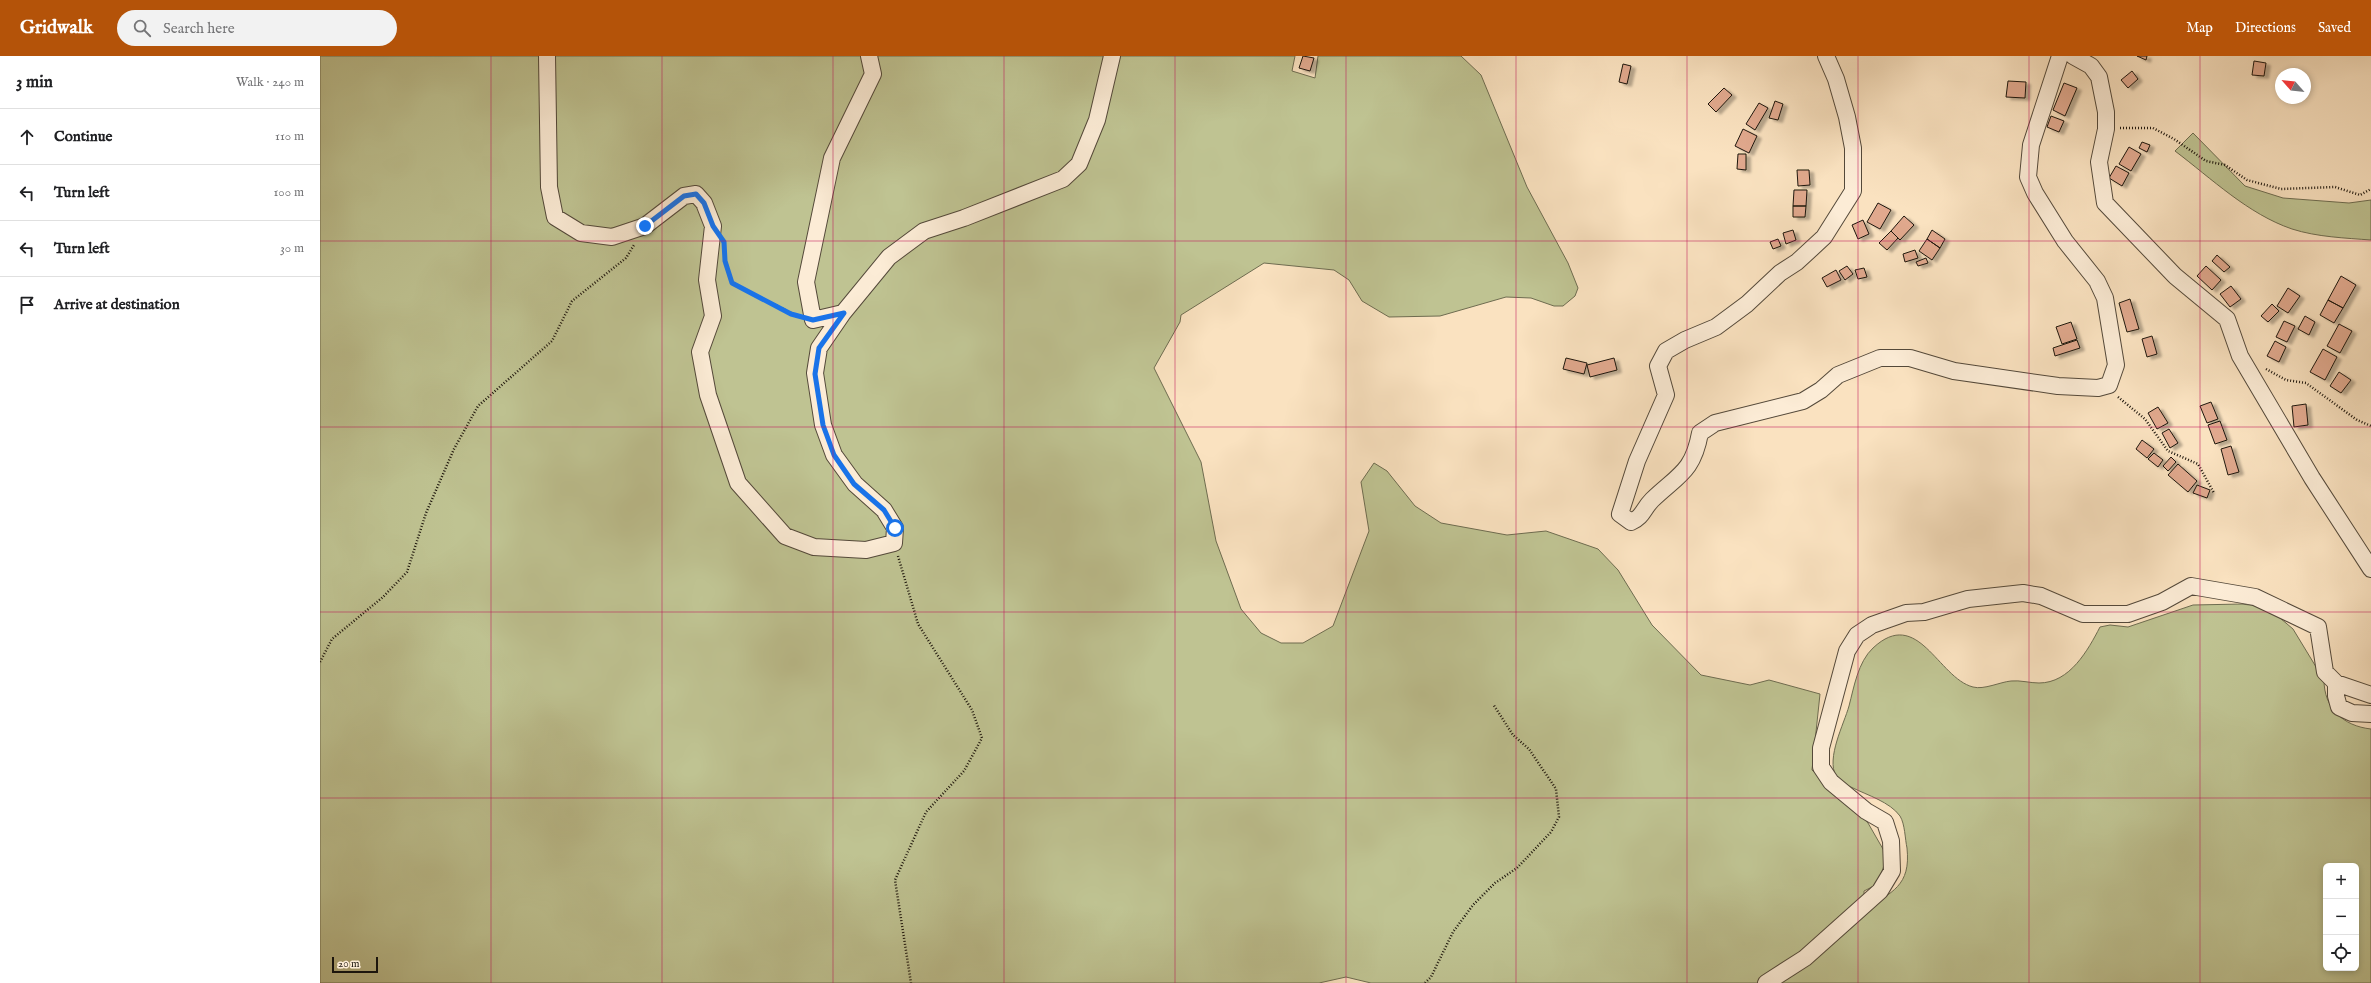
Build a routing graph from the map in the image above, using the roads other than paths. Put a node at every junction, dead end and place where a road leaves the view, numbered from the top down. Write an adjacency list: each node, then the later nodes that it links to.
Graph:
1 (548, 56): 7 (street)
2 (869, 56): 7 (street)
3 (1112, 56): 7 (street)
4 (1826, 56): 5 (street)
5 (2060, 56)
6 (2072, 56): 8 (street)
7 (844, 313)
8 (2371, 569)
9 (2336, 683): 10 (street); 11 (street); 12 (street)
10 (2371, 695)
11 (2371, 714)
12 (1766, 983)

